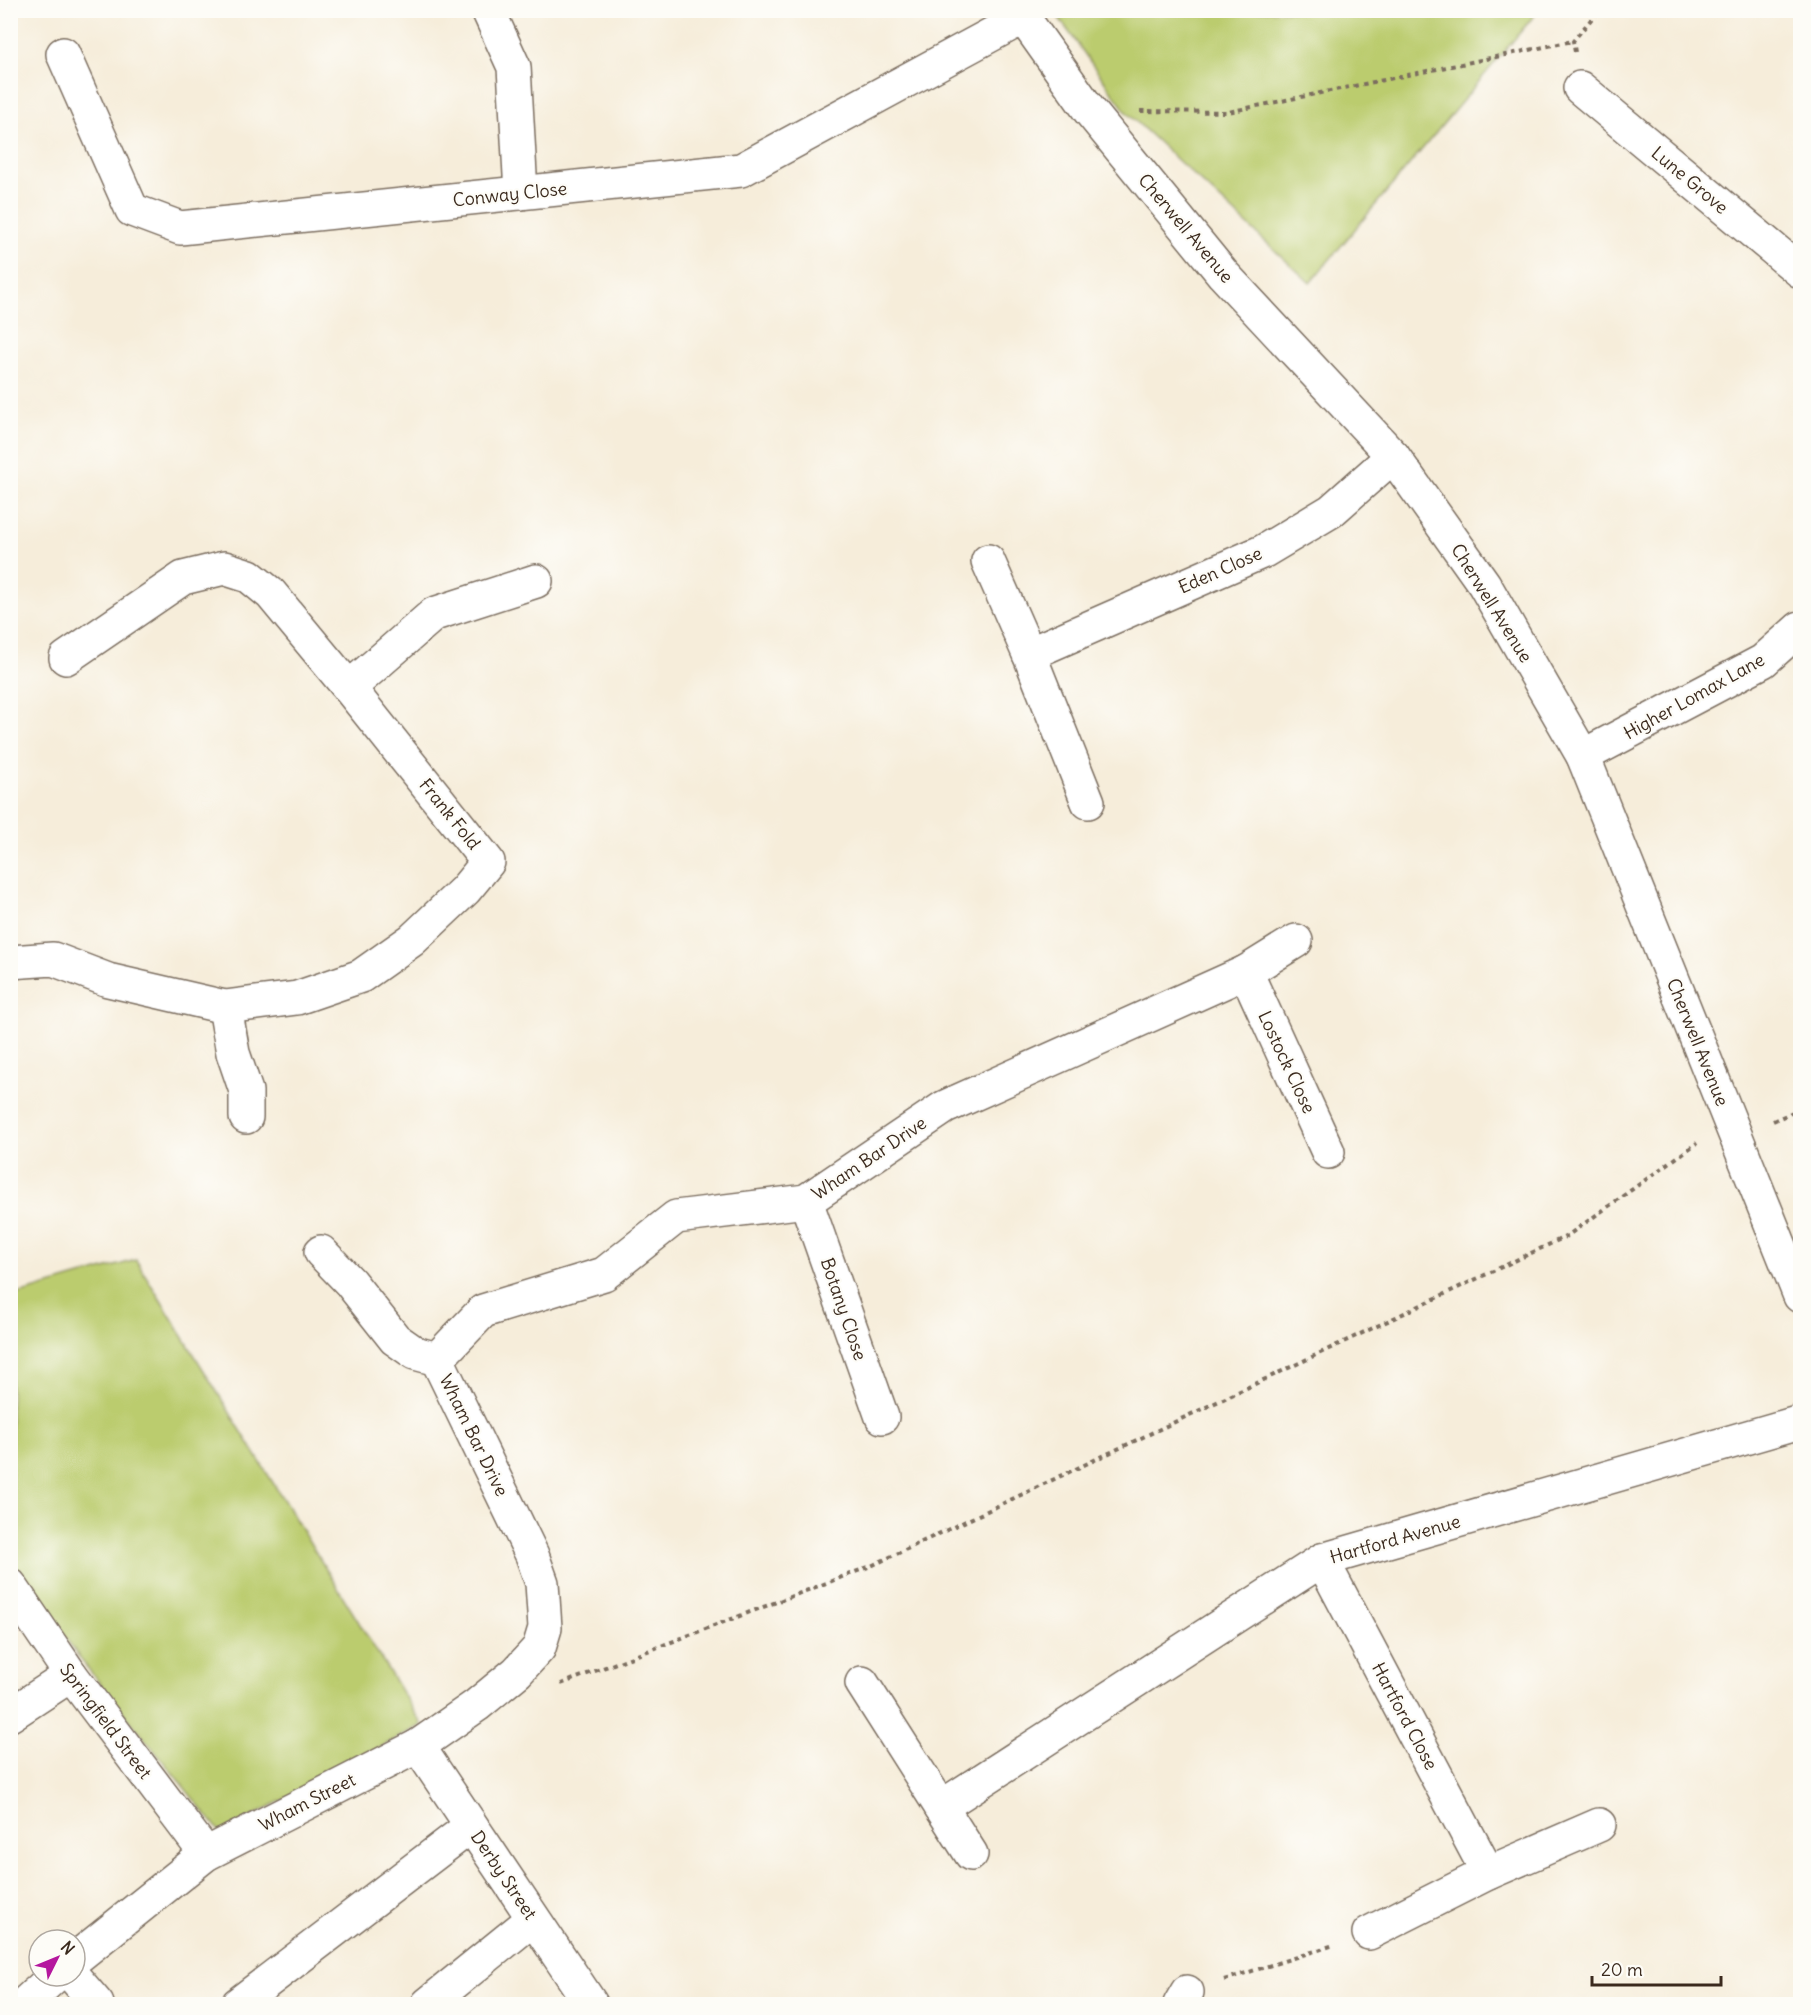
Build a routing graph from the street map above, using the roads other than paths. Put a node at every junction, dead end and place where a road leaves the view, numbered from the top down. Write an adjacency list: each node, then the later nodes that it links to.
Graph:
1 (488, 10): 5 (street)
2 (1020, 14): 5 (street, Conway Close); 7 (street, Cherwell Avenue)
3 (63, 54): 5 (street, Conway Close)
4 (1580, 88): 6 (street, Lune Grove)
5 (521, 193)
6 (1800, 271)
7 (1393, 456): 11 (street, Eden Close); 14 (street, Cherwell Avenue)
8 (988, 561): 11 (street)
9 (536, 581): 13 (street)
10 (1800, 628): 14 (street, Higher Lomax Lane)
11 (1029, 654): 15 (street)
12 (66, 658): 13 (street, Frank Fold)
13 (349, 688): 19 (street, Frank Fold)
14 (1583, 756): 24 (street, Cherwell Avenue)
15 (1088, 802)
16 (1296, 940): 18 (street, Wham Bar Drive)
17 (10, 962): 19 (street, Frank Fold)
18 (1246, 972): 21 (street, Lostock Close); 22 (street, Wham Bar Drive)
19 (225, 1006): 20 (street)
20 (246, 1117)
21 (1328, 1152)
22 (806, 1201): 25 (street, Wham Bar Drive); 26 (street, Botany Close)
23 (321, 1252): 25 (street)
24 (1800, 1296)
25 (437, 1359): 30 (street, Wham Bar Drive)
26 (882, 1417)
27 (1800, 1422): 28 (street, Hartford Avenue)
28 (1322, 1560): 35 (street, Hartford Avenue); 40 (street, Hartford Close)
29 (10, 1585): 31 (street, Springfield Street)
30 (531, 1657): 34 (street, Wham Street)
31 (71, 1675): 33 (street); 38 (street, Springfield Street)
32 (862, 1683): 35 (street)
33 (10, 1715)
34 (418, 1746): 37 (street, Derby Street); 38 (street, Wham Street)
35 (941, 1807): 39 (street)
36 (1599, 1825): 40 (street)
37 (471, 1826): 41 (street, Derby Street); 48 (street)
38 (206, 1854): 43 (street, Wham Street)
39 (971, 1854)
40 (1488, 1873): 42 (street)
41 (533, 1919): 49 (street); 50 (street, Derby Street)
42 (1369, 1933)
43 (87, 1949)
44 (42, 1988): 46 (street)
45 (83, 1988): 47 (street)
46 (24, 2004)
47 (97, 2004)
48 (238, 2004)
49 (428, 2004)
50 (591, 2004)

